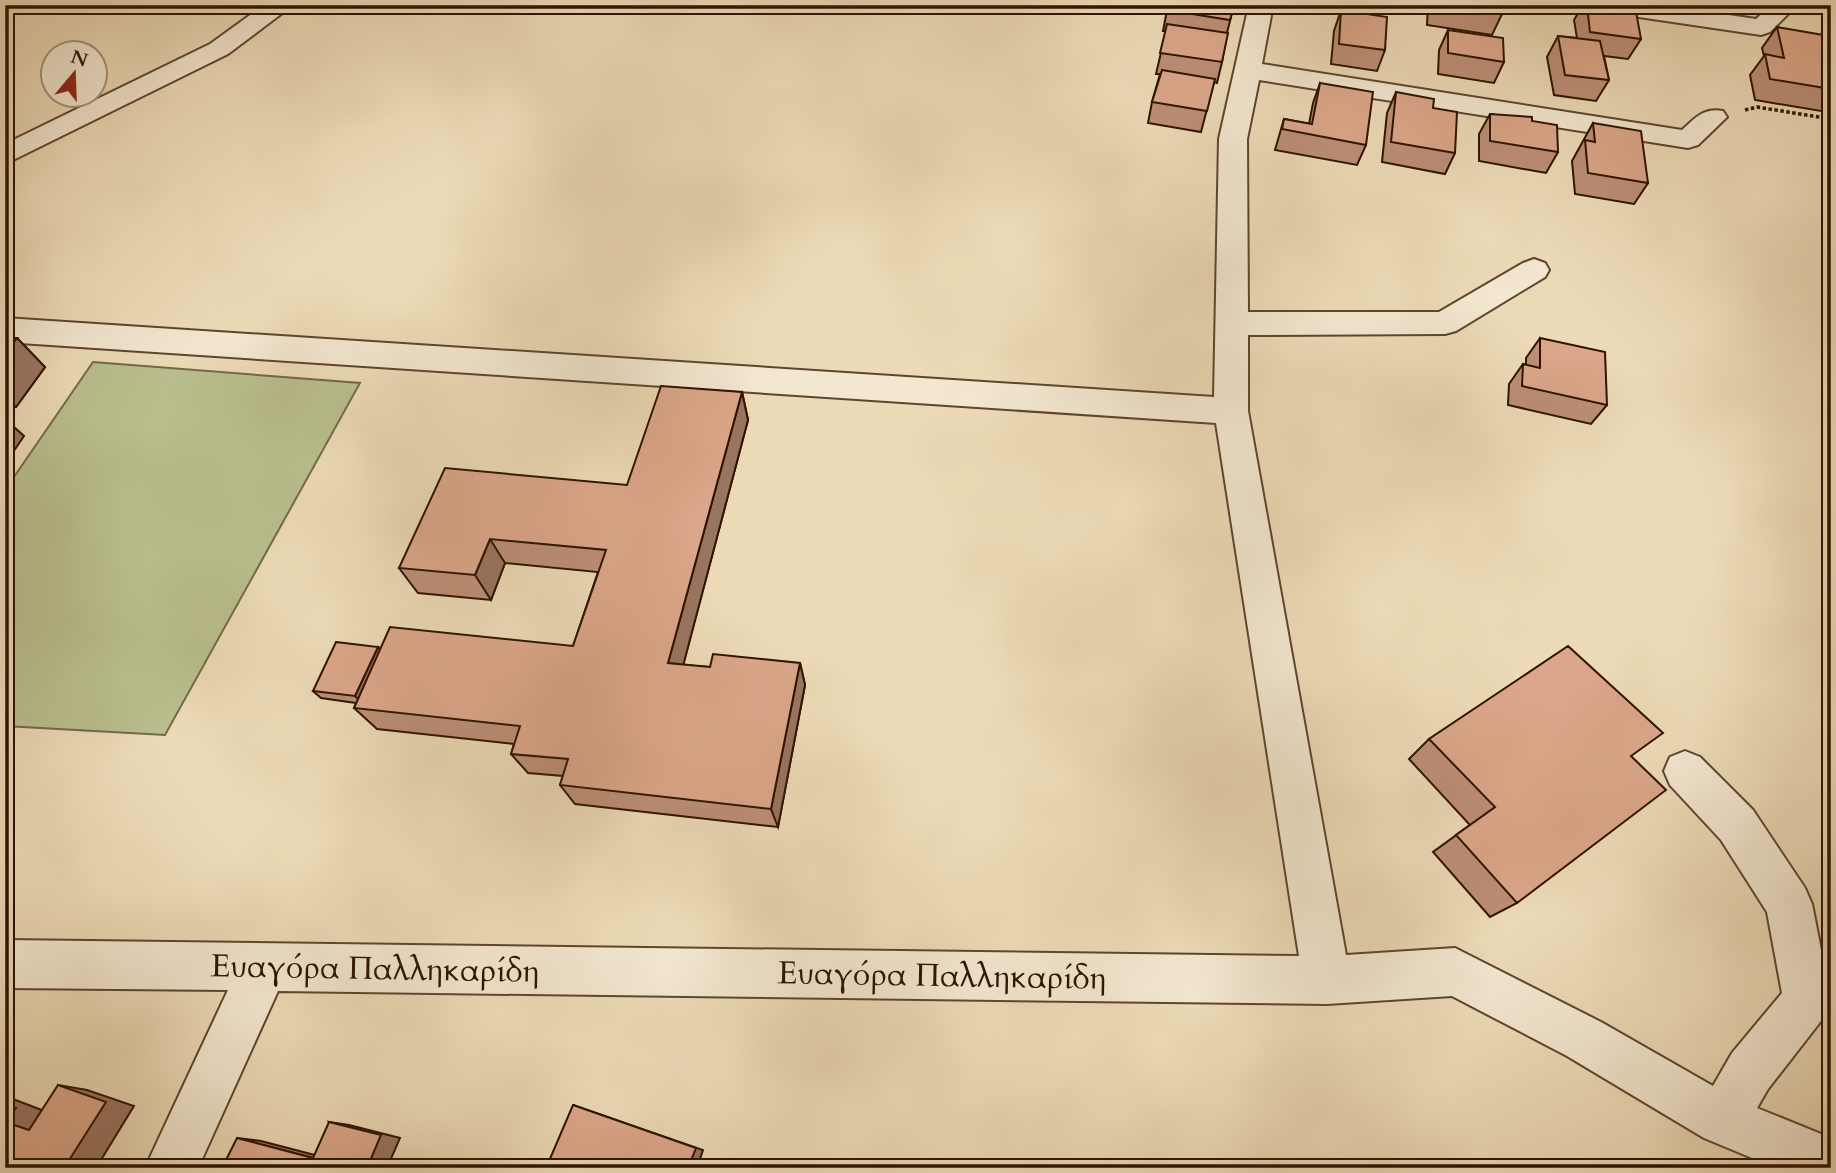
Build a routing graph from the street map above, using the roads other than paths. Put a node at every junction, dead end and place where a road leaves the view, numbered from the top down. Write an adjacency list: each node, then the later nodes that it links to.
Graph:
1 (281, 5): 7 (street)
2 (1261, 5): 5 (street)
3 (1605, 5): 4 (street)
4 (1777, 13)
5 (1248, 70): 6 (street); 9 (street)
6 (1713, 117)
7 (5, 155)
8 (1534, 270): 9 (street)
9 (1230, 324): 11 (street)
10 (5, 330): 11 (street)
11 (1231, 411): 15 (street)
12 (1685, 771): 16 (street)
13 (5, 964): 14 (street, Ευαγόρα Παλληκαρίδη)
14 (264, 967): 15 (street, Ευαγόρα Παλληκαρίδη); 18 (street)
15 (1327, 980): 16 (street, Ευαγόρα Παλληκαρίδη)
16 (1722, 1120): 17 (street, Ευαγόρα Παλληκαρίδη)
17 (1831, 1164)
18 (171, 1168)

